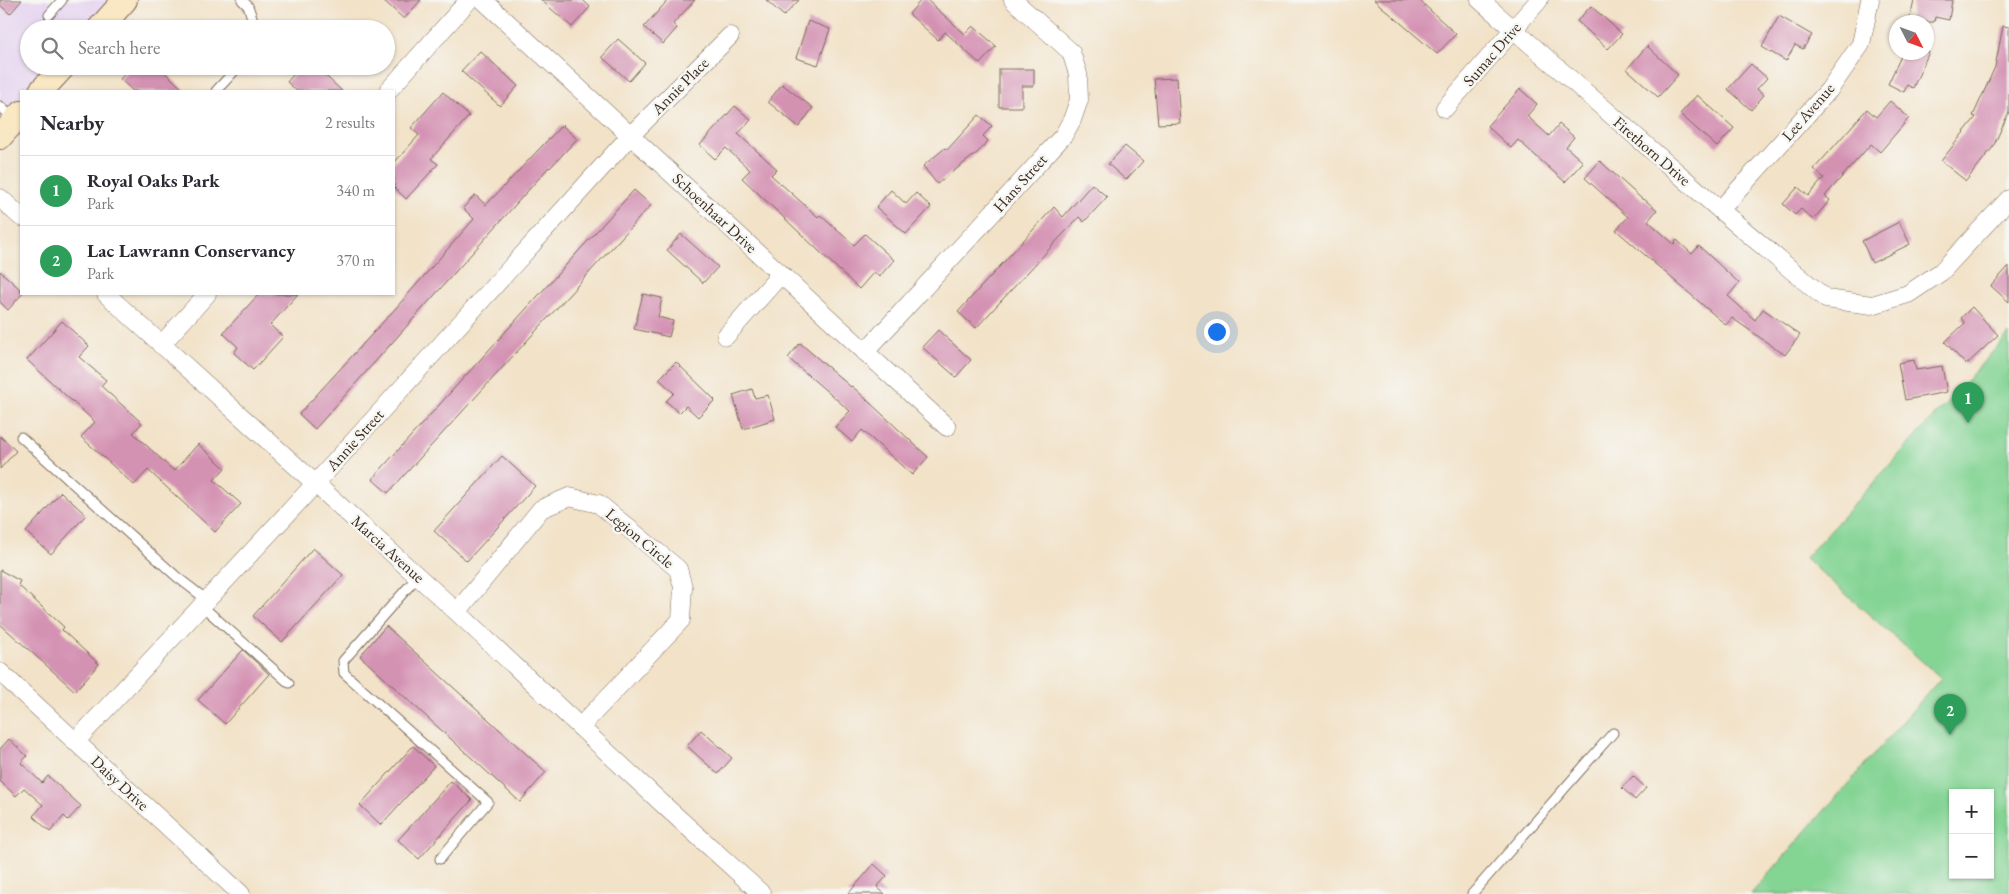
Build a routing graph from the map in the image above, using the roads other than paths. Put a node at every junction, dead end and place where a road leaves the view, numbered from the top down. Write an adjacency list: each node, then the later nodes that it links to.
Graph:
1 (62, 0): 10 (lane)
2 (125, 0): 11 (street)
3 (242, 0): 12 (lane)
4 (469, 0): 19 (street)
5 (483, 0): 21 (street, Schoenhaar Drive)
6 (1013, 0): 31 (street, Hans Street)
7 (1480, 0): 13 (street, Firethorn Drive)
8 (1538, 0): 13 (street, Sumac Drive)
9 (1870, 0): 24 (street, Lee Avenue)
10 (49, 15)
11 (107, 20)
12 (253, 20)
13 (1513, 29): 20 (street, Sumac Drive); 24 (street, Firethorn Drive)
14 (730, 36): 21 (street, Annie Place)
15 (56, 75): 17 (street)
16 (231, 75): 18 (lane)
17 (42, 90)
18 (217, 90)
19 (389, 90)
20 (1445, 108)
21 (631, 135): 26 (street, Schoenhaar Drive); 34 (street, Annie Street)
22 (0, 198): 25 (street)
23 (2009, 199): 24 (street, Firethorn Drive)
24 (1720, 210)
25 (20, 216)
26 (781, 274): 29 (street); 31 (street, Schoenhaar Drive)
27 (107, 295): 30 (street, Marcia Avenue)
28 (206, 295): 30 (street)
29 (726, 336)
30 (161, 345): 34 (street, Marcia Avenue)
31 (866, 352): 32 (street, Schoenhaar Drive)
32 (947, 427)
33 (21, 437): 36 (lane)
34 (315, 484): 35 (street, Marcia Avenue); 36 (street, Annie Street)
35 (418, 576): 37 (street, Marcia Avenue); 43 (lane)
36 (204, 602): 39 (lane); 42 (street, Annie Street)
37 (457, 612): 40 (street, Marcia Avenue); 40 (street, Legion Circle)
38 (0, 672): 42 (street, Daisy Drive)
39 (289, 683)
40 (580, 727): 45 (street, Marcia Avenue)
41 (1613, 733): 46 (lane)
42 (75, 742): 44 (street, Daisy Drive)
43 (440, 859)
44 (241, 894)
45 (762, 894)
46 (1472, 894)

